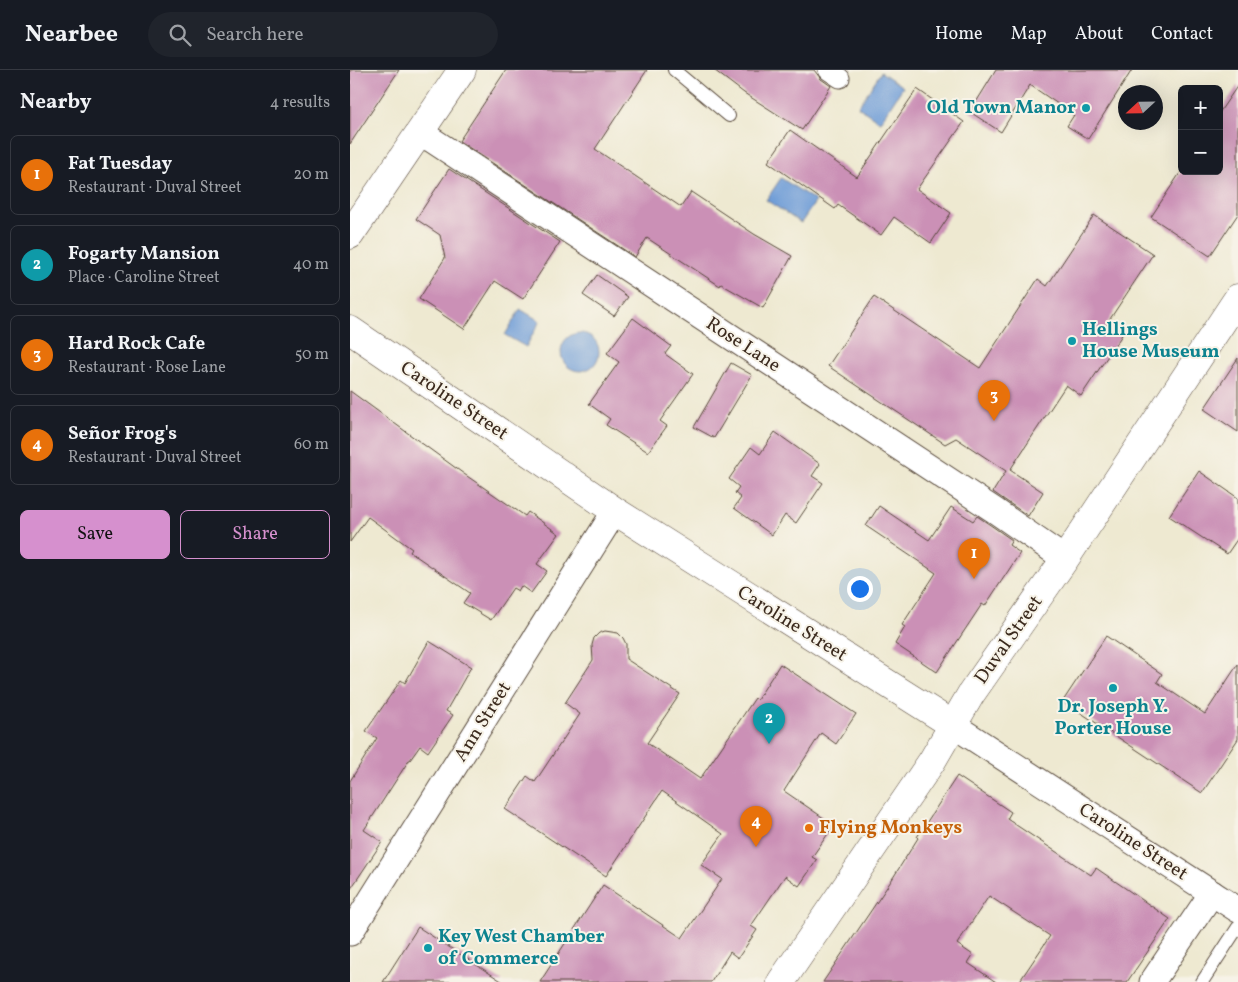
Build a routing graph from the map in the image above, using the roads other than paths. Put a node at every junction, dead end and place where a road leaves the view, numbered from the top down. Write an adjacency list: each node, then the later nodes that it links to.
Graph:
1 (462, 70): 4 (street)
2 (674, 70): 3 (lane)
3 (730, 116)
4 (420, 132): 5 (street); 9 (street, Rose Lane)
5 (350, 235)
6 (1238, 298): 9 (street, Duval Street)
7 (350, 330): 8 (street, Caroline Street)
8 (615, 511): 10 (street, Caroline Street); 14 (street, Ann Street)
9 (1065, 559): 10 (street, Duval Street)
10 (953, 726): 11 (street, Caroline Street); 15 (street, Duval Street)
11 (1212, 893): 12 (street, Caroline Street); 16 (street)
12 (1238, 910)
13 (1238, 927): 17 (lane)
14 (350, 933)
15 (780, 982)
16 (1152, 982)
17 (1202, 982)

